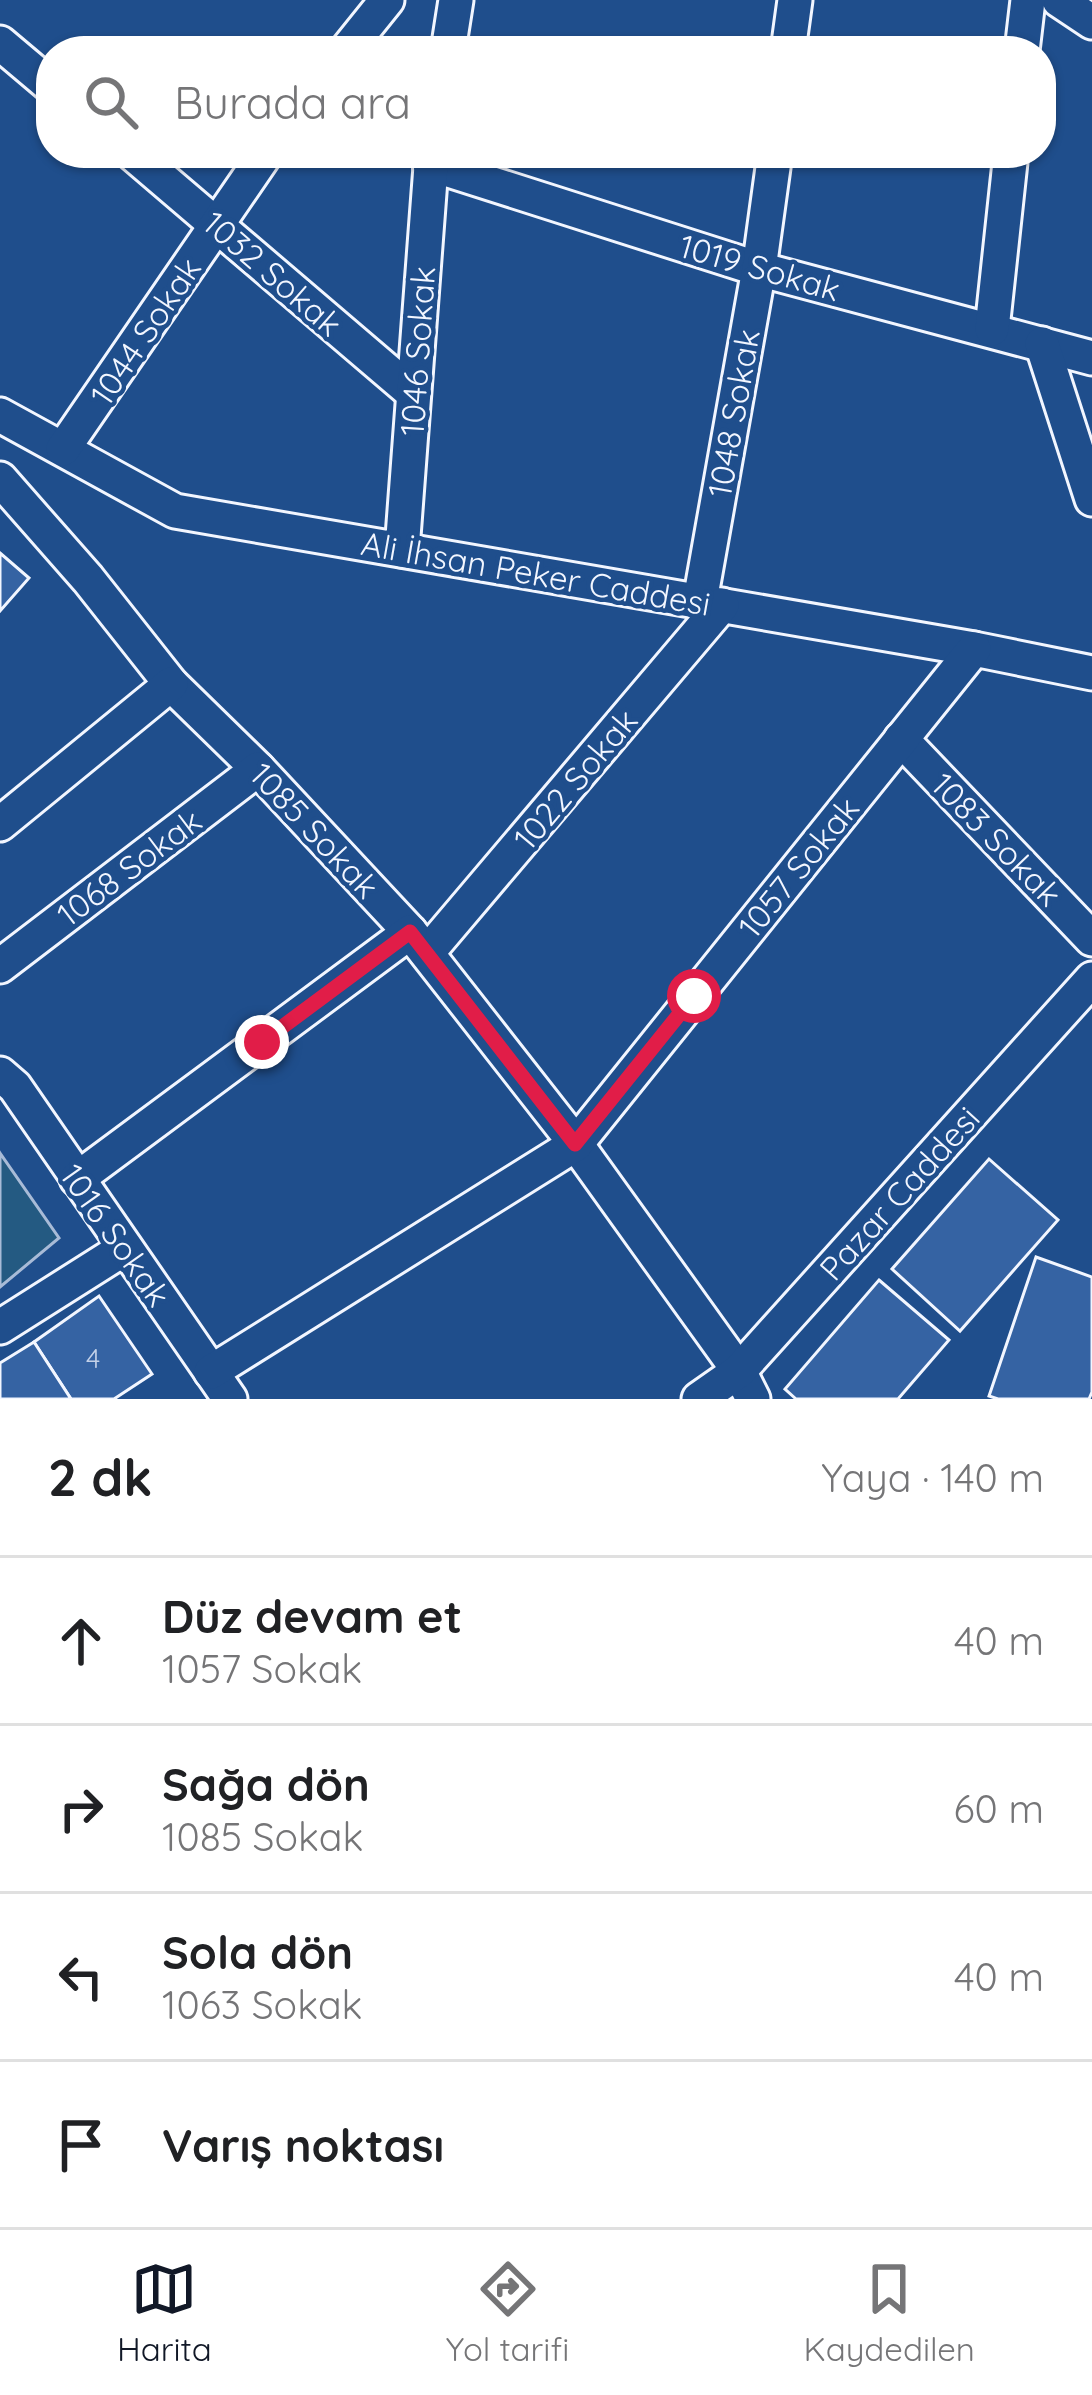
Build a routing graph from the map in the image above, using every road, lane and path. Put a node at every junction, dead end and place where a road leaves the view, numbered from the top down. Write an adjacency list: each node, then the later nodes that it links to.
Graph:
1 (387, 0): 7 (street)
2 (456, 0): 8 (street)
3 (795, 0): 9 (street)
4 (1028, 0): 10 (street)
5 (1059, 0): 6 (street)
6 (1092, 22)
7 (358, 36)
8 (450, 36)
9 (790, 36)
10 (1024, 36)
11 (0, 44): 12 (street)
12 (36, 74)
13 (150, 168): 19 (street, 1032 Sokak)
14 (256, 168): 19 (street, 1044 Sokak)
15 (430, 168): 24 (street, 1046 Sokak)
16 (458, 168): 20 (street, 1019 Sokak)
17 (773, 168): 20 (street, 1048 Sokak)
18 (1009, 168): 21 (street)
19 (218, 224): 24 (street, 1032 Sokak); 26 (street, 1044 Sokak)
20 (759, 269): 21 (street, 1019 Sokak); 30 (street, 1048 Sokak)
21 (992, 329): 22 (street, 1019 Sokak)
22 (1042, 344): 23 (street, 1019 Sokak); 28 (street)
23 (1092, 358)
24 (413, 394): 29 (street, 1046 Sokak)
25 (0, 415): 26 (street, Ali İhsan Peker Caddesi)
26 (63, 449): 29 (street, Ali İhsan Peker Caddesi)
27 (1, 482): 33 (street, 1085 Sokak)
28 (1092, 499)
29 (402, 550): 30 (street, Ali İhsan Peker Caddesi)
30 (711, 603): 31 (street, Ali İhsan Peker Caddesi); 38 (street, 1022 Sokak)
31 (974, 649): 32 (street, Ali İhsan Peker Caddesi); 34 (street, 1057 Sokak)
32 (1092, 673)
33 (170, 684): 35 (street, 1085 Sokak); 36 (street)
34 (901, 739): 37 (street, 1083 Sokak); 42 (street, 1057 Sokak)
35 (258, 769): 38 (street, 1085 Sokak); 39 (street, 1068 Sokak)
36 (0, 824)
37 (1092, 939)
38 (419, 942): 42 (street, 1085 Sokak); 43 (street, 1022 Sokak)
39 (0, 966)
40 (1092, 979): 47 (street, Pazar Caddesi)
41 (0, 1074): 43 (street, 1016 Sokak)
42 (575, 1144): 46 (street, 1057 Sokak); 47 (street, 1085 Sokak)
43 (77, 1179): 44 (street, 1016 Sokak)
44 (125, 1248): 45 (street); 46 (street, 1016 Sokak)
45 (0, 1327)
46 (221, 1385)
47 (746, 1385): 48 (street, Pazar Caddesi)
48 (699, 1399)

